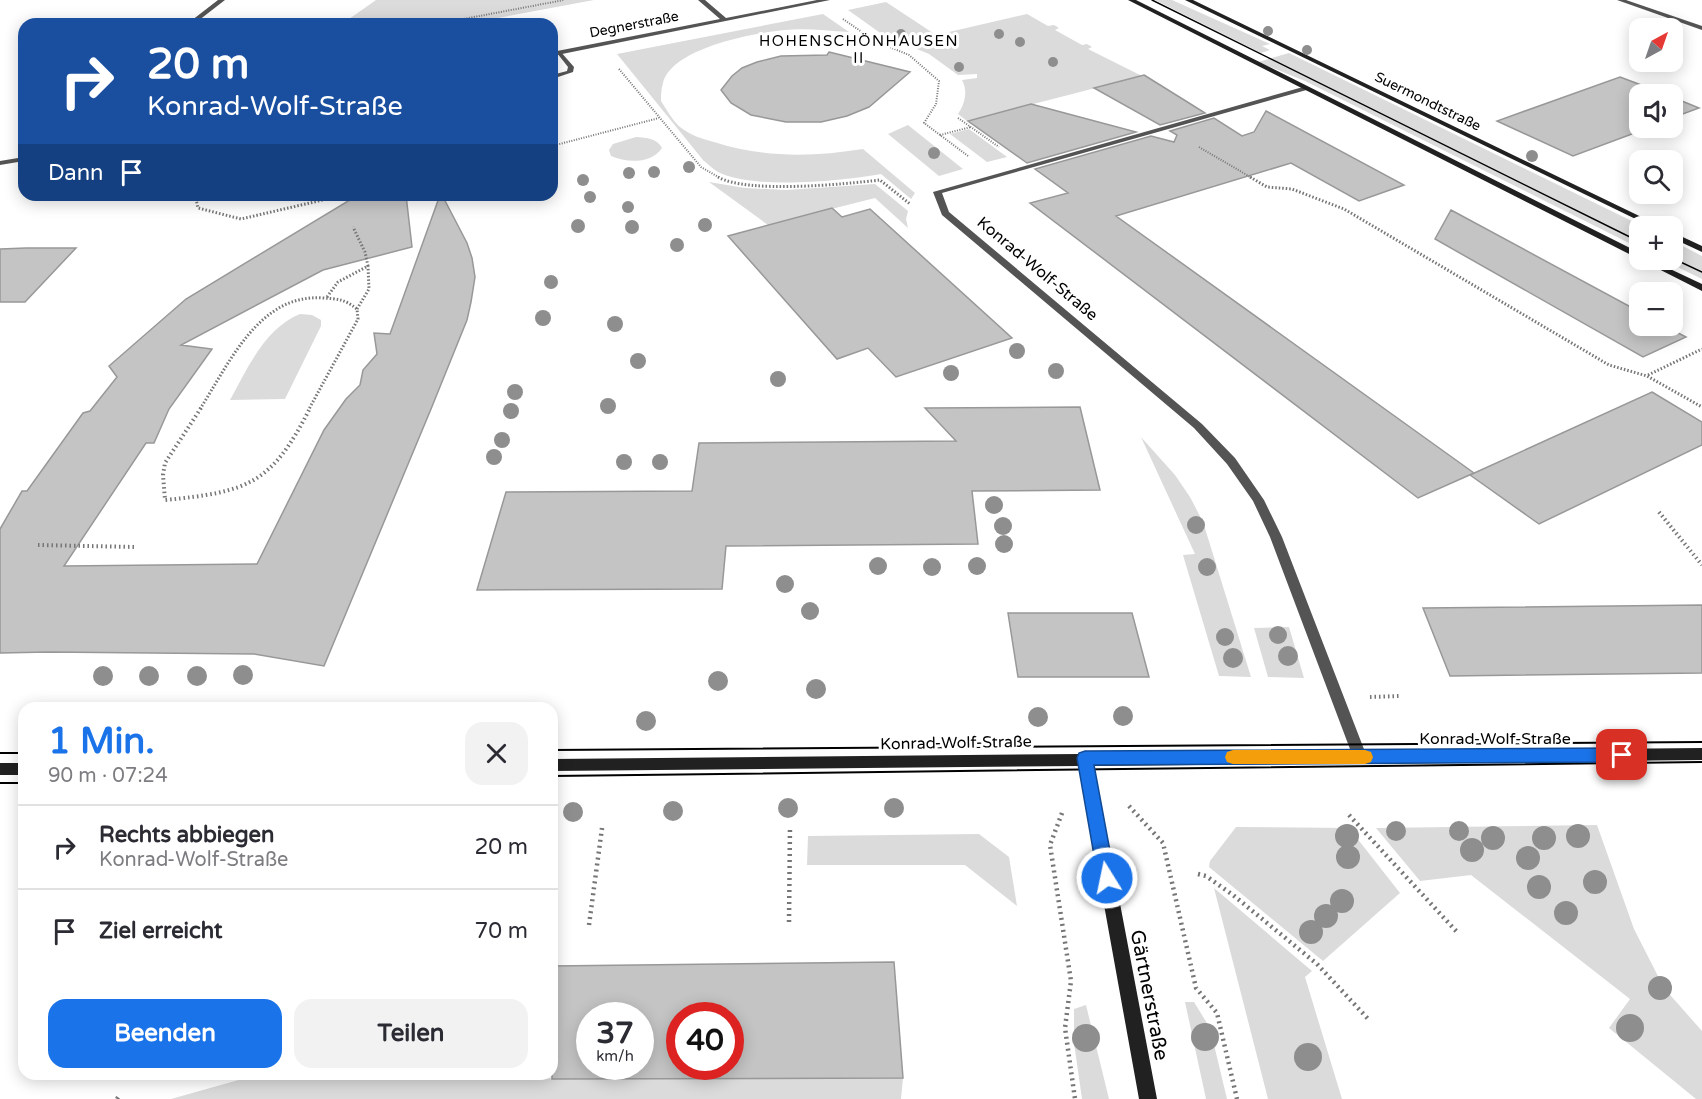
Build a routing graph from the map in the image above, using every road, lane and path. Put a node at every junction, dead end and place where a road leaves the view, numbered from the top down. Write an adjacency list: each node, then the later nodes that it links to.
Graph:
1 (222, 0): 11 (street)
2 (564, 0): 9 (path)
3 (570, 0): 9 (path)
4 (701, 0): 13 (street)
5 (827, 0): 13 (street, Degnerstraße)
6 (1131, 0): 19 (main road)
7 (1188, 0): 33 (main road, Suermondtstraße)
8 (1620, 0): 14 (street)
9 (559, 2): 12 (path)
10 (839, 15): 23 (path)
11 (198, 18)
12 (470, 18)
13 (725, 20): 15 (street, Degnerstraße)
14 (1702, 28)
15 (558, 53)
16 (558, 55): 18 (street)
17 (618, 67): 20 (path)
18 (558, 75)
19 (1306, 89): 37 (main road); 51 (street, Konrad-Wolf-Straße)
20 (660, 118): 25 (path); 32 (path)
21 (958, 118): 22 (path)
22 (971, 127): 23 (path); 26 (path)
23 (940, 135): 27 (path)
24 (1191, 142): 44 (path)
25 (558, 144)
26 (1006, 152)
27 (968, 157)
28 (18, 160): 29 (street)
29 (0, 163)
30 (196, 201): 31 (path)
31 (318, 201)
32 (914, 206)
33 (1635, 216)
34 (353, 227): 38 (path)
35 (1683, 240): 36 (main road)
36 (1702, 249)
37 (1629, 251)
38 (368, 266): 41 (path); 42 (path)
39 (1665, 270): 40 (main road)
40 (1702, 288)
41 (327, 297): 42 (path); 42 (path)
42 (357, 309)
43 (1702, 349): 44 (path)
44 (1647, 376): 45 (path)
45 (1702, 407)
46 (1659, 512): 49 (path)
47 (38, 545): 48 (path)
48 (135, 547)
49 (1702, 565)
50 (1702, 754): 51 (main road, Konrad-Wolf-Straße)
51 (1360, 757): 52 (main road, Konrad-Wolf-Straße)
52 (1085, 758): 53 (main road, Konrad-Wolf-Straße); 67 (main road, Gärtnerstraße)
53 (558, 765)
54 (0, 769): 55 (main road)
55 (18, 769)
56 (1126, 802): 68 (path)
57 (1349, 815): 64 (path)
58 (790, 826): 62 (path)
59 (602, 828): 63 (path)
60 (1054, 871): 66 (path)
61 (1198, 874): 65 (path)
62 (789, 922)
63 (589, 925)
64 (1457, 932)
65 (1370, 1021)
66 (1075, 1099)
67 (1148, 1099)
68 (1237, 1099)

